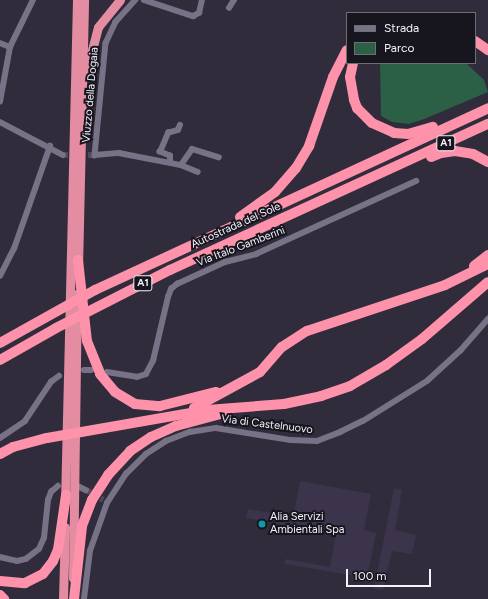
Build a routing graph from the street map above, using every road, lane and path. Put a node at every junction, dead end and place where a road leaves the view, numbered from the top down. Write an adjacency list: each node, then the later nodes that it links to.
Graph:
1 (33, 0): 16 (street)
2 (74, 0): 11 (highway)
3 (77, 0): 11 (highway)
4 (84, 0): 20 (highway)
5 (120, 0): 20 (highway)
6 (136, 0): 30 (street, Viuzzo della Dogaia)
7 (144, 0): 8 (street)
8 (202, 0)
9 (234, 0): 10 (street)
10 (230, 8)
11 (77, 30): 38 (highway)
12 (476, 36): 15 (highway)
13 (476, 42): 17 (highway)
14 (0, 43): 16 (street)
15 (488, 43)
16 (10, 47): 21 (street)
17 (488, 50)
18 (346, 52): 36 (highway)
19 (353, 64): 23 (highway)
20 (82, 88): 38 (highway)
21 (0, 102)
22 (488, 108): 23 (highway, Autostrada del Sole / A1)
23 (472, 116): 36 (highway, Autostrada del Sole / A1)
24 (0, 122): 27 (street)
25 (180, 124): 30 (street)
26 (488, 124): 32 (highway, Autostrada del Sole / A1)
27 (50, 146): 28 (street); 40 (street)
28 (63, 155)
29 (219, 157): 33 (street)
30 (170, 162): 33 (street)
31 (488, 162): 32 (highway)
32 (404, 163): 45 (highway, Autostrada del Sole / A1)
33 (181, 165): 34 (street)
34 (198, 172)
35 (416, 181): 48 (street, Via Italo Gamberini)
36 (222, 230): 44 (highway, Autostrada del Sole / A1)
37 (488, 255): 42 (highway)
38 (74, 261): 50 (highway); 58 (highway); 64 (highway)
39 (488, 264): 42 (highway)
40 (0, 276)
41 (488, 282): 51 (highway)
42 (445, 285): 50 (highway)
43 (488, 318): 65 (street, Via di Castelnuovo)
44 (0, 343)
45 (0, 360)
46 (84, 370): 47 (street)
47 (91, 370)
48 (107, 372)
49 (60, 376): 52 (street)
50 (237, 385): 53 (highway)
51 (253, 406): 54 (highway); 64 (highway)
52 (0, 438)
53 (0, 451)
54 (0, 454)
55 (58, 486): 59 (street)
56 (78, 486): 57 (street)
57 (86, 490)
58 (66, 495): 60 (highway); 63 (highway)
59 (0, 557)
60 (0, 581)
61 (0, 595): 62 (highway)
62 (4, 599)
63 (64, 599)
64 (73, 599)
65 (84, 599)

